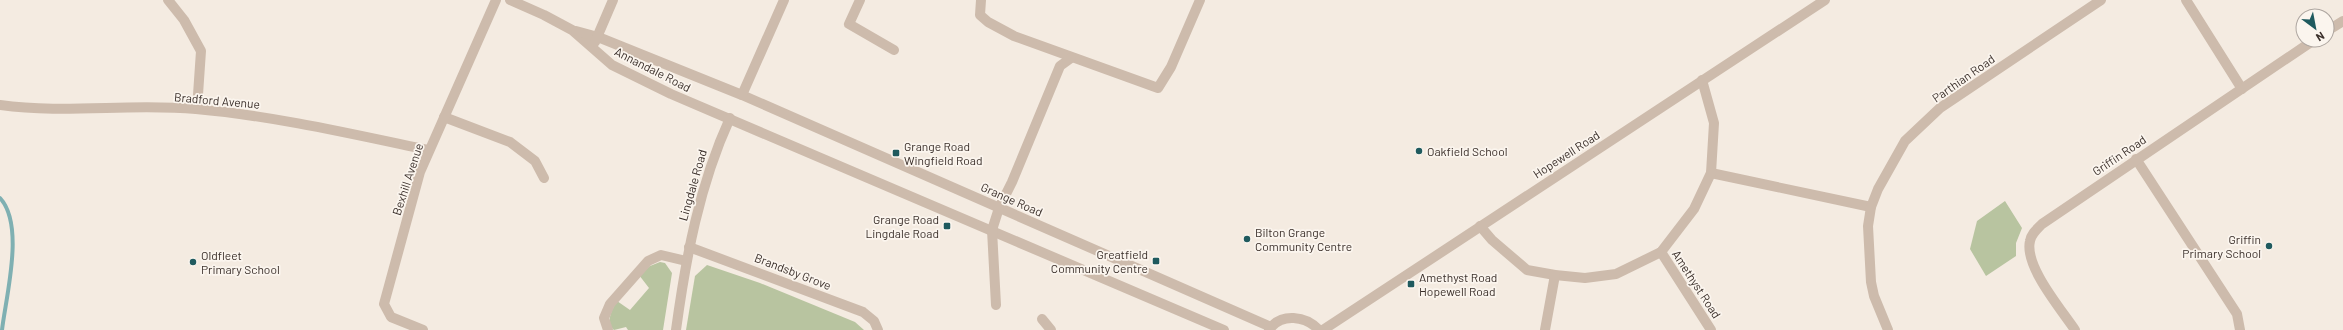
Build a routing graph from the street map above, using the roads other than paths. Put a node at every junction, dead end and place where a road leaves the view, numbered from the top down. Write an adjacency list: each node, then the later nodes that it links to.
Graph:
1 (168, 0): 22 (street)
2 (496, 0): 23 (street, Bexhill Avenue)
3 (510, 0): 12 (street, Annandale Road)
4 (613, 0): 13 (street)
5 (784, 0): 20 (street)
6 (981, 0): 17 (street)
7 (1200, 0): 17 (street)
8 (1824, 0): 18 (street, Hopewell Road)
9 (2101, 0): 29 (street, Parthian Road)
10 (2186, 0): 19 (street)
11 (857, 1): 16 (street)
12 (572, 30): 13 (street, Annandale Road); 14 (street, Annandale Road)
13 (598, 38): 14 (street); 20 (street, Annandale Road)
14 (591, 47): 24 (street, Annandale Road)
15 (2302, 48): 19 (street, Griffin Road)
16 (894, 50)
17 (1071, 58): 30 (street)
18 (1702, 80): 27 (street, Amethyst Road); 31 (street, Hopewell Road)
19 (2242, 89): 26 (street, Griffin Road)
20 (742, 95): 30 (street, Grange Road)
21 (0, 105): 22 (street, Bradford Avenue)
22 (197, 109): 25 (street, Bradford Avenue)
23 (444, 117): 25 (street, Bexhill Avenue); 28 (street)
24 (730, 118): 32 (street); 33 (street, Lingdale Road)
25 (428, 150): 40 (street, Bexhill Avenue)
26 (2136, 159): 51 (street, Griffin Road); 52 (street)
27 (1712, 172): 29 (street); 34 (street, Amethyst Road)
28 (544, 178)
29 (1871, 207): 50 (street, Parthian Road)
30 (999, 208): 32 (street); 39 (street, Grange Road)
31 (1480, 226): 36 (street, Amethyst Road); 47 (street, Hopewell Road)
32 (992, 230): 37 (street); 45 (street)
33 (689, 247): 35 (street, Lingdale Road); 43 (street, Brandsby Grove)
34 (1661, 252): 36 (street, Amethyst Road); 49 (street, Amethyst Road)
35 (686, 261): 41 (street); 42 (street, Lingdale Road)
36 (1555, 275): 48 (street)
37 (996, 305)
38 (1042, 319): 44 (street)
39 (1270, 328): 46 (street)
40 (423, 330)
41 (608, 330)
42 (676, 330)
43 (878, 330)
44 (1051, 330)
45 (1224, 330)
46 (1319, 330)
47 (1323, 330)
48 (1545, 330)
49 (1711, 330)
50 (1888, 330)
51 (2075, 330)
52 (2240, 330)

